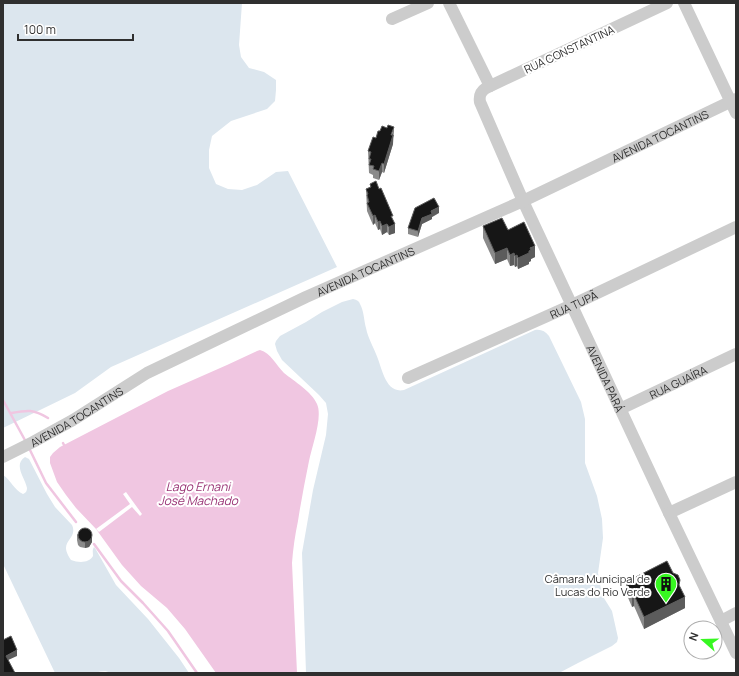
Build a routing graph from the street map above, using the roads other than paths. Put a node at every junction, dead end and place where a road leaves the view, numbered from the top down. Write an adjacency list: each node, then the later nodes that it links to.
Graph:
1 (428, 3): 5 (street)
2 (666, 3): 6 (street, RUA CONSTANTINA)
3 (684, 3): 7 (street)
4 (451, 4): 6 (street)
5 (392, 19)
6 (490, 86): 8 (street, AVENIDA PARÁ)
7 (734, 104): 8 (street, AVENIDA TOCANTINS)
8 (522, 201): 10 (street, AVENIDA PARÁ); 14 (street, AVENIDA TOCANTINS)
9 (736, 227): 10 (street, RUA TUPÃ)
10 (572, 305): 12 (street, RUA TUPÃ); 13 (street, AVENIDA PARÁ)
11 (736, 354): 13 (street, RUA GUAÍRA)
12 (408, 378)
13 (620, 409): 16 (street, AVENIDA PARÁ)
14 (3, 457)
15 (736, 482): 16 (street)
16 (669, 513): 18 (street, AVENIDA PARÁ)
17 (736, 613): 19 (street)
18 (721, 620)
19 (723, 620)
20 (723, 625): 21 (street, AVENIDA PARÁ)
21 (736, 653)

